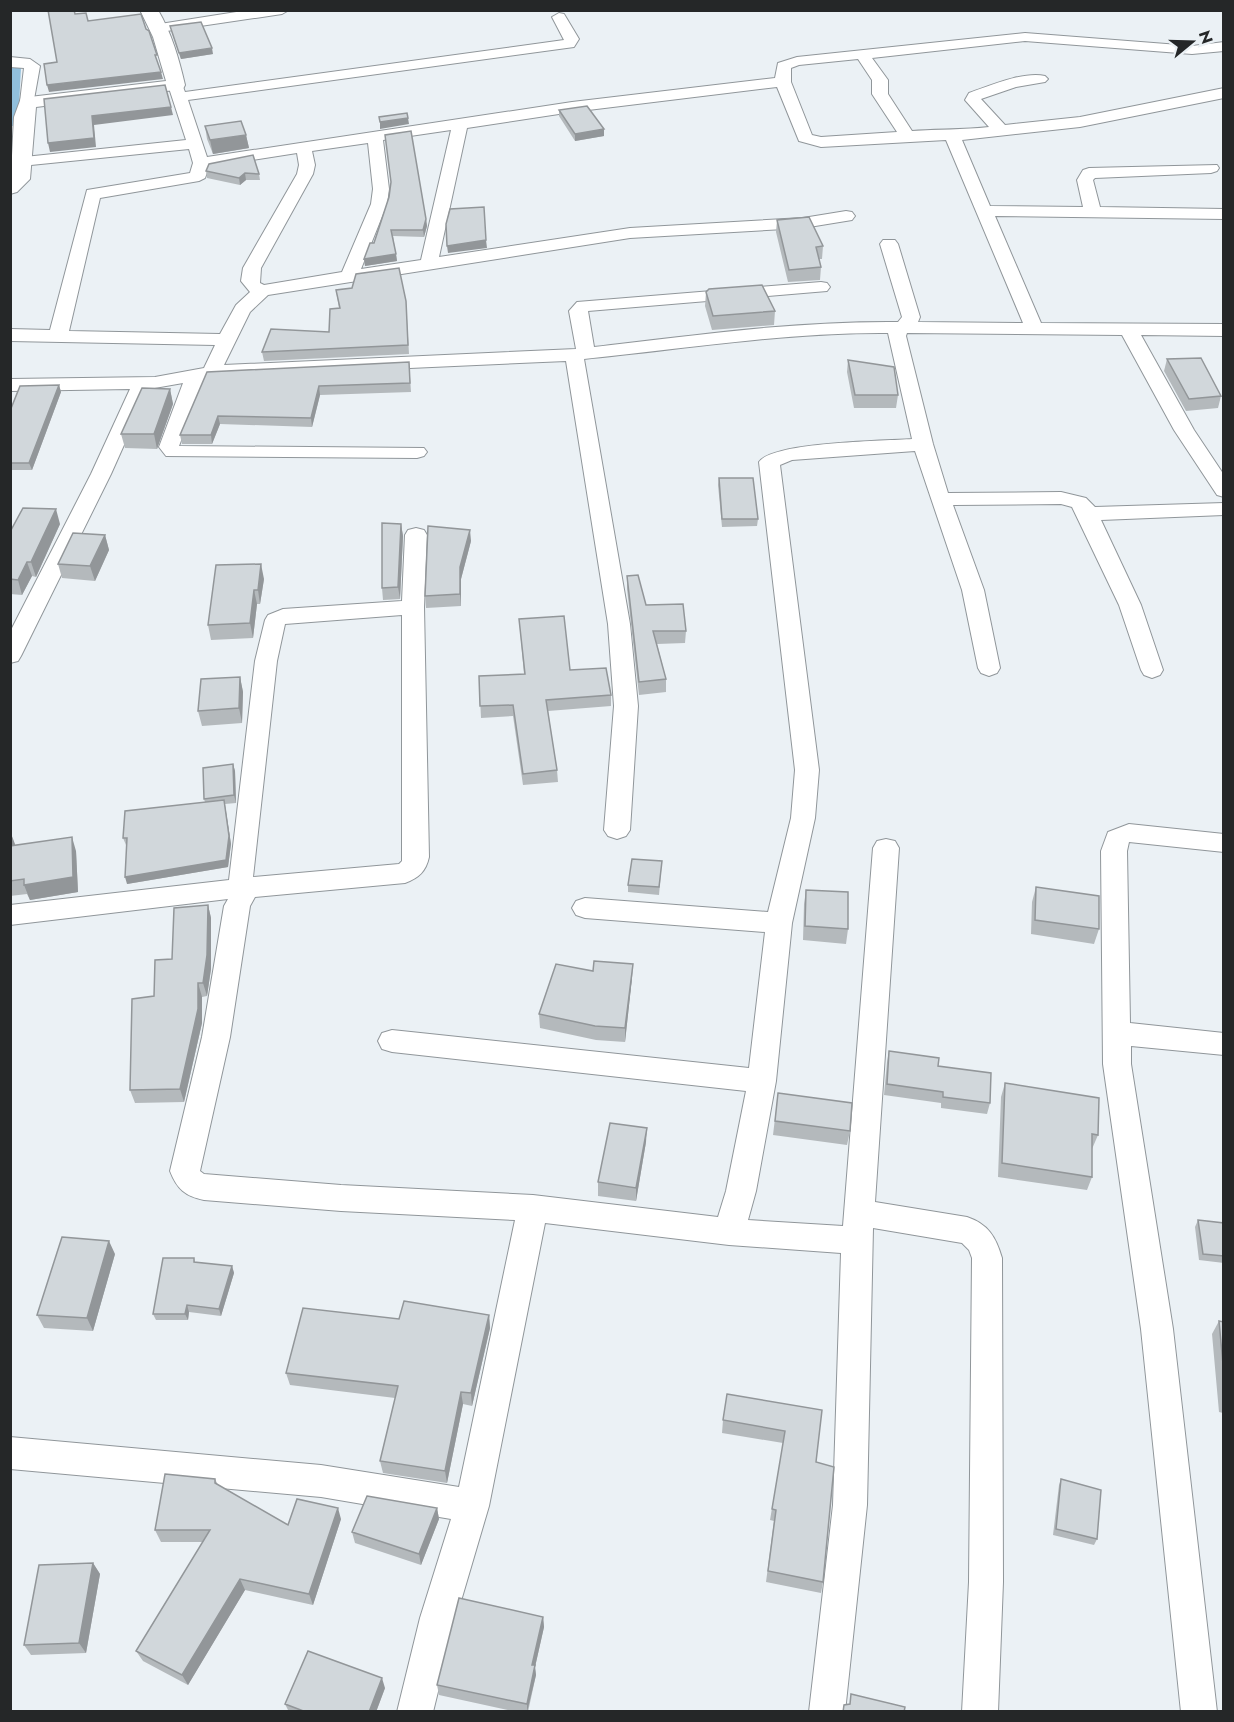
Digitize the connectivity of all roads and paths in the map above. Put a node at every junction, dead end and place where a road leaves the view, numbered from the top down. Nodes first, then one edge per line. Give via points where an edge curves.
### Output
1 (149, 10) edge
2 (282, 10) edge
3 (560, 17) dead end
4 (160, 28) junction
5 (1224, 46) edge
6 (862, 54) junction
7 (10, 62) edge
8 (1040, 79) dead end
9 (783, 81) junction
10 (178, 91) junction
11 (1224, 93) edge
12 (28, 102) junction
13 (460, 124) junction
14 (1001, 131) junction
15 (952, 135) junction
16 (907, 136) junction
17 (375, 137) junction
18 (195, 144) junction
19 (18, 148) edge
20 (304, 149) junction
21 (201, 163) junction
22 (1211, 168) dead end
23 (10, 188) edge
24 (985, 211) junction
25 (1093, 212) junction
26 (1224, 214) edge
27 (846, 216) dead end
28 (889, 244) dead end
29 (429, 263) junction
30 (350, 275) junction
31 (821, 287) dead end
32 (262, 291) junction
33 (901, 327) junction
34 (1035, 330) junction
35 (1129, 330) junction
36 (1224, 330) edge
37 (10, 335) edge
38 (58, 336) junction
39 (226, 340) junction
40 (580, 354) junction
41 (203, 374) junction
42 (142, 383) junction
43 (15, 385) edge
44 (10, 405) edge
45 (923, 444) junction
46 (417, 452) dead end
47 (1224, 491) edge
48 (940, 499) junction
49 (1224, 509) edge
50 (1088, 514) junction
51 (416, 535) dead end
52 (412, 607) junction
53 (10, 656) edge
54 (989, 668) dead end
55 (1152, 670) dead end
56 (617, 830) dead end
57 (1224, 843) edge
58 (886, 848) dead end
59 (246, 889) junction
60 (585, 908) dead end
61 (10, 915) edge
62 (779, 922) junction
63 (1115, 1033) junction
64 (393, 1041) dead end
65 (1224, 1044) edge
66 (762, 1081) junction
67 (533, 1208) junction
68 (858, 1227) junction
69 (729, 1232) junction
70 (10, 1453) edge
71 (472, 1506) junction
72 (415, 1712) edge
73 (827, 1712) edge
74 (980, 1712) edge
75 (1199, 1712) edge

1 - 4 street
2 - 4 street
3 - 10 street via 572,39 568,44
4 - 10 street
5 - 6 street via 1192,50 1025,37
6 - 9 street via 788,63 783,66
6 - 16 street via 880,80 880,94
7 - 12 street via 32,66
8 - 14 street via 974,96 973,100
9 - 13 street
9 - 16 street via 809,140
10 - 12 street
10 - 18 street
11 - 14 street via 1080,122
12 - 19 street
13 - 17 street
13 - 29 street
14 - 15 street
15 - 16 street
15 - 24 street
17 - 20 street
17 - 30 street via 379,204
18 - 19 street
18 - 21 street
19 - 23 street via 19,183
20 - 21 street
20 - 32 street via 305,174 252,268 250,281
21 - 38 street via 199,175 193,177 93,194
22 - 25 street via 1089,173 1085,180
24 - 25 street
24 - 34 street
25 - 26 street
27 - 29 street via 803,223 630,234
28 - 33 street via 911,317
29 - 30 street
30 - 32 street
31 - 40 street via 583,306 578,311
32 - 39 street via 242,309
33 - 34 street
33 - 40 street via 776,331
33 - 45 street via 897,336
34 - 35 street
35 - 36 street
35 - 47 street via 1184,430
37 - 38 street
38 - 39 street
39 - 41 street
40 - 41 street
40 - 56 street via 619,624 626,706
41 - 42 street
41 - 46 street via 170,447 173,452
42 - 43 street
42 - 53 street
43 - 44 street
45 - 48 street
45 - 62 street via 789,454 769,462 807,770 803,818
48 - 50 street via 1071,499
48 - 54 street via 973,590
49 - 50 street
50 - 55 street via 1130,605
51 - 52 street
52 - 59 street via 283,616 276,620 266,661 240,877
52 - 59 street via 414,866 405,873 387,876
57 - 63 street via 1129,832 1115,841
58 - 68 street
59 - 61 street
59 - 67 street via 237,906 216,1037 185,1171 187,1180 204,1187
60 - 62 street
62 - 66 street
63 - 65 street
63 - 75 street via 1157,1329
64 - 66 street
66 - 69 street
67 - 69 street
67 - 71 street
68 - 69 street
68 - 73 street via 850,1505
68 - 74 street via 967,1230 983,1242 987,1258 986,1582
70 - 71 street via 321,1481
71 - 72 street

